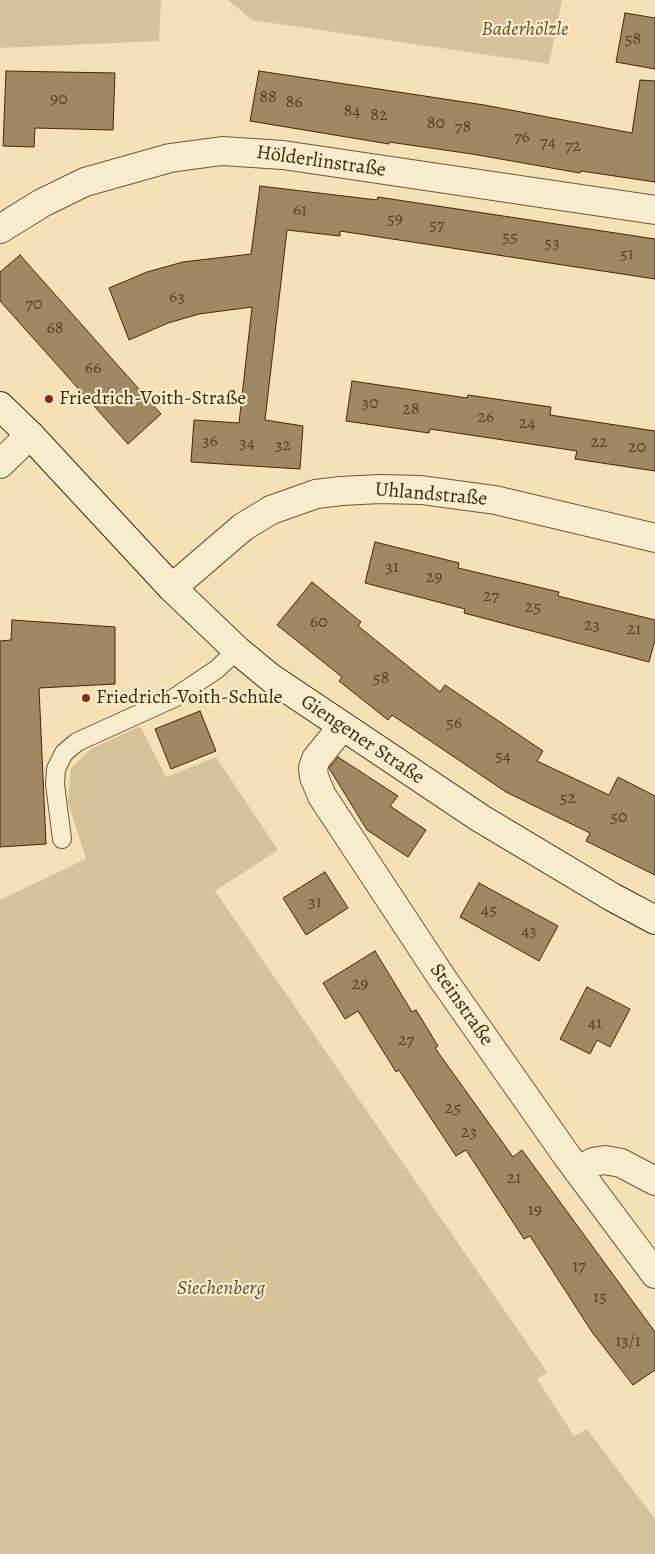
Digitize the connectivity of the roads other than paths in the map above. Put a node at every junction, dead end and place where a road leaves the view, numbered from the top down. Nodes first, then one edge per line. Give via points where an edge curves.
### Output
1 (655, 210) edge
2 (0, 229) edge
3 (0, 406) edge
4 (30, 434) junction
5 (0, 464) edge
6 (655, 538) edge
7 (172, 588) junction
8 (236, 650) junction
9 (342, 727) junction
10 (62, 839) dead end
11 (655, 920) edge
12 (578, 1171) junction
13 (655, 1181) edge
14 (655, 1274) edge

1 - 2 street, Hölderlinstraße via 283,156 222,151 170,158 85,182
3 - 4 street, Giengener Straße
4 - 5 street
4 - 7 street, Giengener Straße
6 - 7 street, Uhlandstraße via 495,500 421,490 341,491 316,494 271,510 243,527
7 - 8 street, Giengener Straße
8 - 9 street, Giengener Straße
8 - 10 lane via 217,669 174,698 77,742 64,752 56,769 55,784
9 - 11 street, Giengener Straße via 480,818
9 - 12 street, Steinstraße via 316,759 313,768 317,786 442,978
12 - 13 street via 593,1162 605,1160 621,1163
12 - 14 street, Steinstraße

